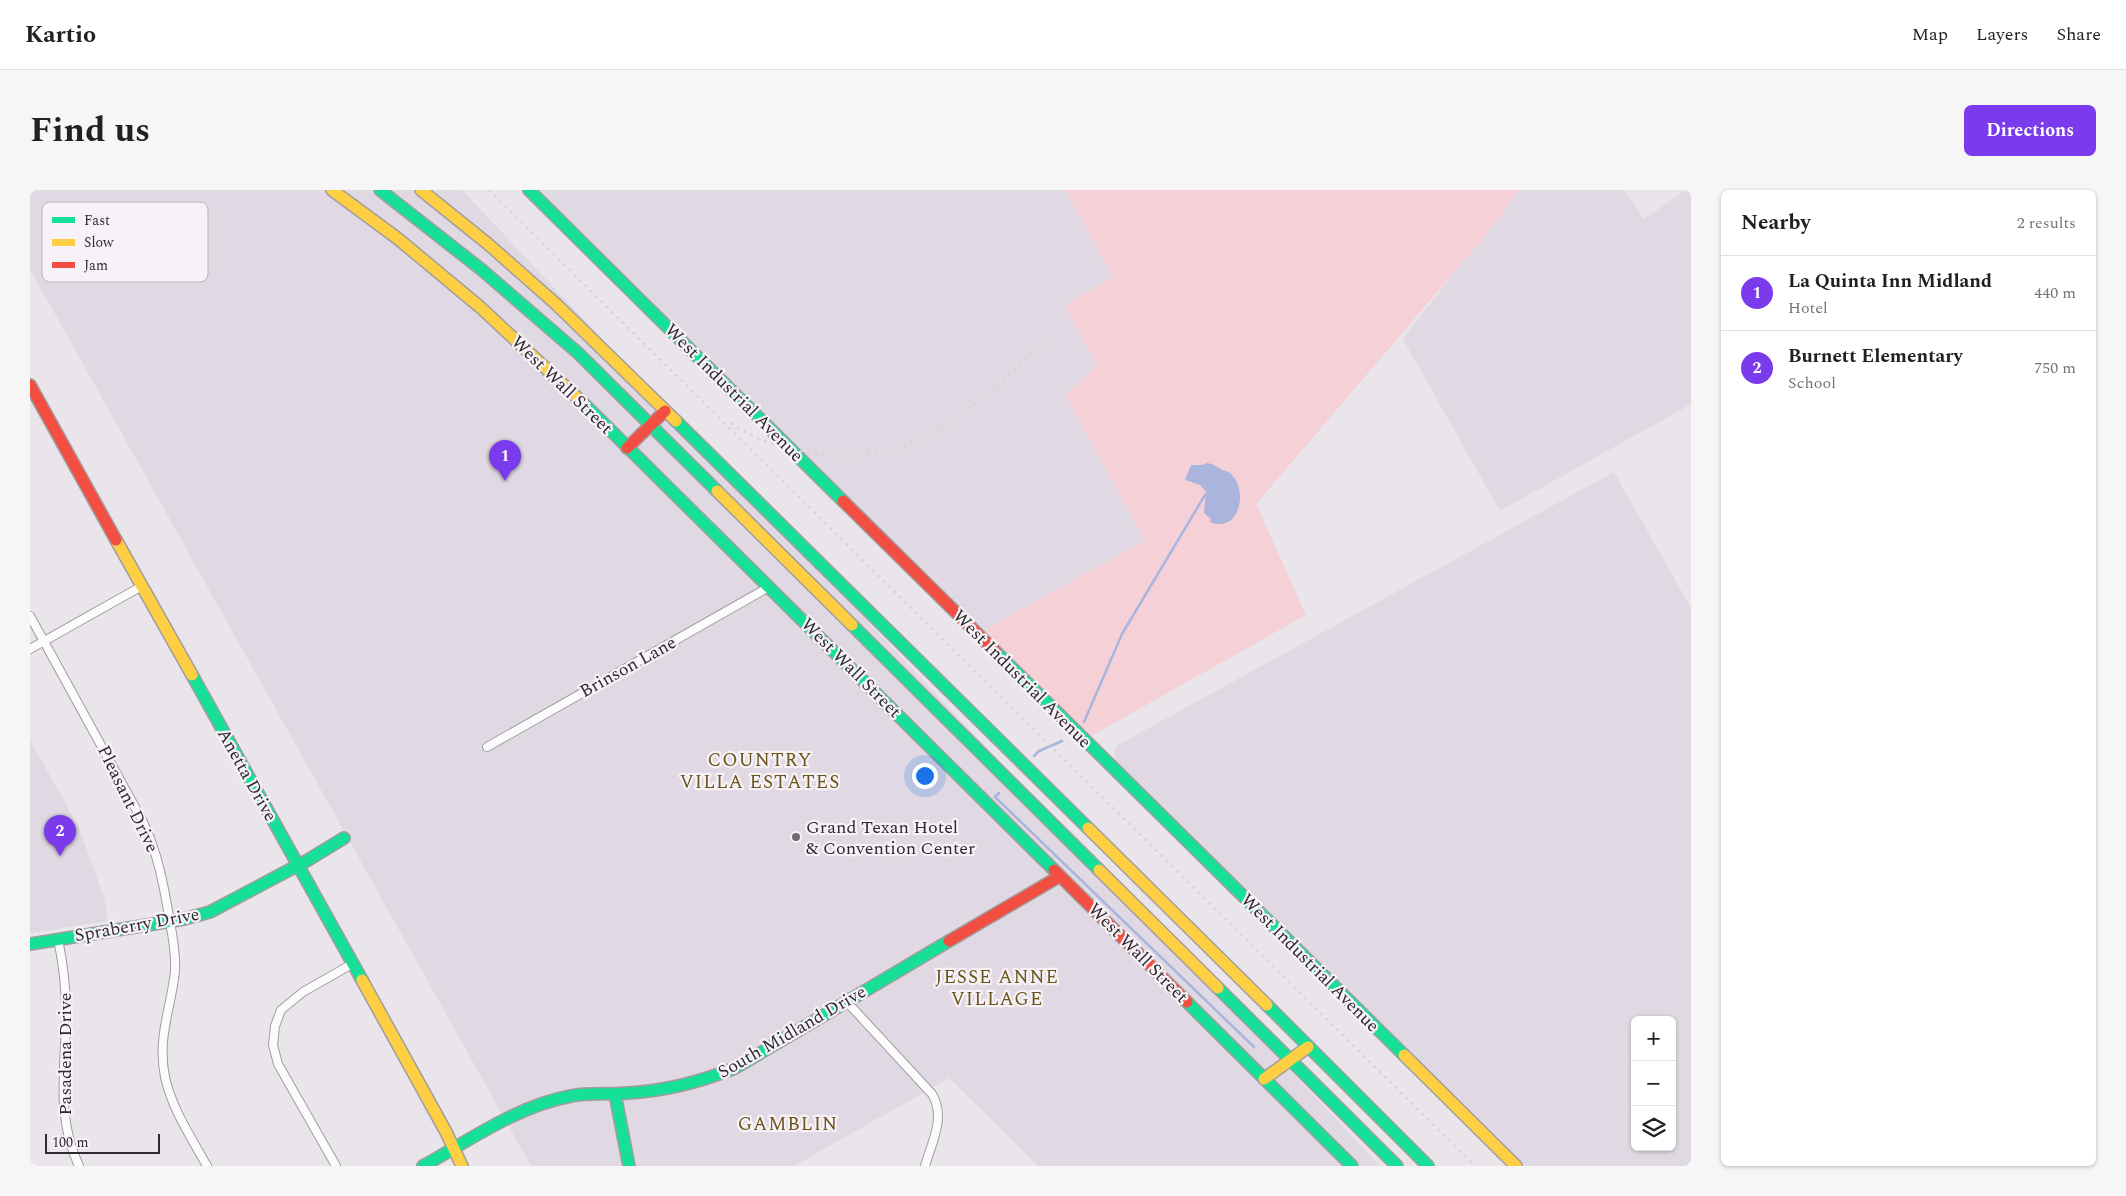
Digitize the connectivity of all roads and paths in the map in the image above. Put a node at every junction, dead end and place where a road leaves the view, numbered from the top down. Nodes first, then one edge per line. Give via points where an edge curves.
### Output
1 (332, 190) edge
2 (380, 190) edge
3 (421, 190) edge
4 (529, 190) edge
5 (346, 194) edge
6 (30, 384) edge
7 (665, 411) junction
8 (651, 424) junction
9 (627, 448) junction
10 (142, 586) junction
11 (769, 587) junction
12 (30, 616) edge
13 (44, 641) junction
14 (30, 648) edge
15 (487, 747) dead end
16 (344, 838) dead end
17 (298, 865) junction
18 (1060, 876) junction
19 (170, 921) junction
20 (58, 939) junction
21 (30, 944) edge
22 (352, 964) junction
23 (847, 1002) junction
24 (1308, 1047) junction
25 (1291, 1060) junction
26 (1264, 1079) junction
27 (615, 1094) junction
28 (454, 1149) junction
29 (79, 1166) edge
30 (207, 1166) edge
31 (336, 1166) edge
32 (423, 1166) edge
33 (462, 1166) edge
34 (629, 1166) edge
35 (925, 1166) edge
36 (1352, 1166) edge
37 (1397, 1166) edge
38 (1428, 1166) edge
39 (1516, 1166) edge

1 - 5 street, West Wall Street
2 - 8 street, West Wall Street via 526,306
3 - 7 street via 556,304
4 - 39 street, West Industrial Avenue
5 - 9 street, West Wall Street via 480,307
6 - 10 street, Anetta Drive
7 - 8 street
7 - 24 street
8 - 9 street
8 - 25 street, West Wall Street
9 - 11 street, West Wall Street
10 - 13 street
10 - 17 street, Anetta Drive
11 - 15 street, Brinson Lane
11 - 18 street, West Wall Street
12 - 13 street, Pleasant Drive
13 - 14 street
13 - 19 street, Pleasant Drive via 146,826 160,869
16 - 17 street, Spraberry Drive
17 - 19 street, Spraberry Drive via 220,908
17 - 22 street, Anetta Drive
18 - 23 street, South Midland Drive
18 - 26 street, West Wall Street
19 - 20 street, Spraberry Drive
19 - 30 street, Pleasant Drive via 175,967 163,1036 165,1077 177,1112
20 - 21 street, Spraberry Drive
20 - 29 street, Pasadena Drive via 66,993 64,1114 68,1139
22 - 28 street, Anetta Drive
22 - 31 street via 303,992 281,1010 274,1026 272,1045 278,1064
23 - 27 street, South Midland Drive via 743,1064 718,1075 669,1090
23 - 35 street via 937,1103 939,1121
24 - 25 street
24 - 38 street
25 - 26 street
25 - 37 street, West Wall Street
26 - 36 street, West Wall Street
27 - 28 street, South Midland Drive via 573,1096 542,1104
27 - 34 street
28 - 32 street, South Midland Drive
28 - 33 street, Anetta Drive

